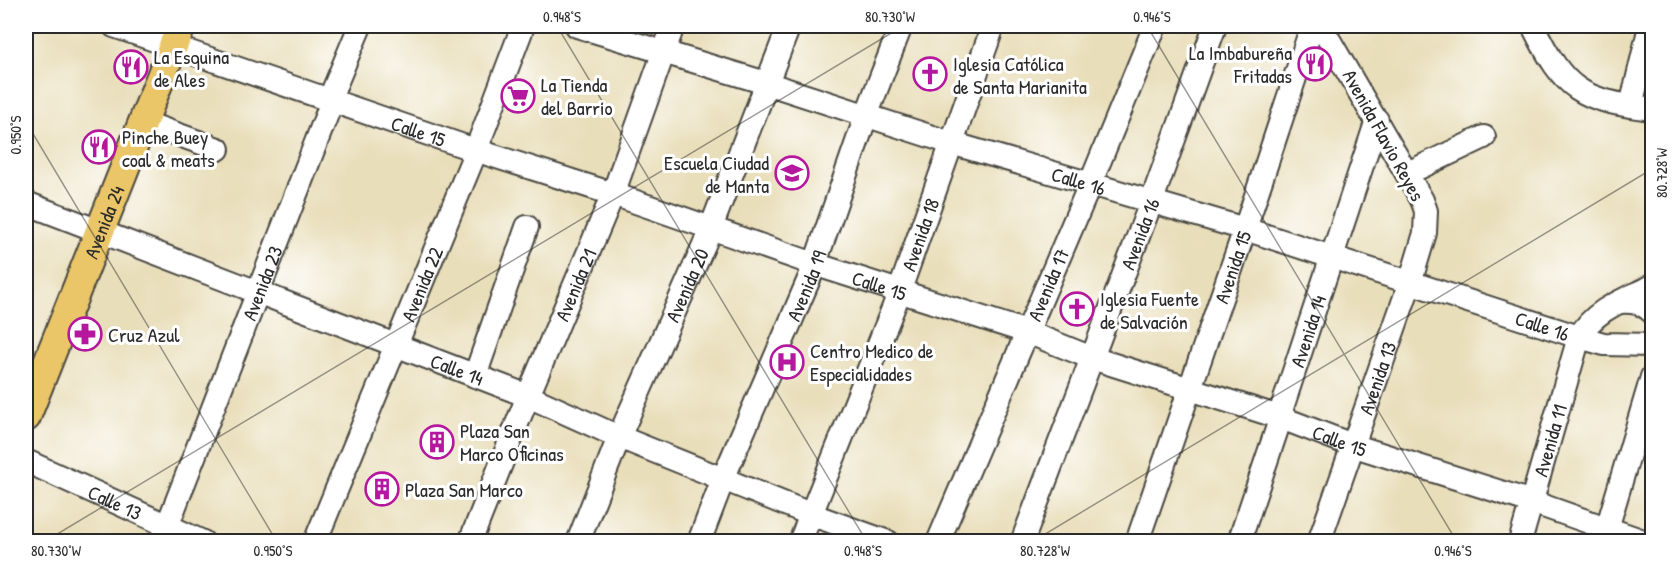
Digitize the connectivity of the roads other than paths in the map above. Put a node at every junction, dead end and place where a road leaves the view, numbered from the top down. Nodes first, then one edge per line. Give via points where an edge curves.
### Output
1 (114, 26) edge
2 (360, 26) edge
3 (523, 26) edge
4 (577, 26) edge
5 (673, 26) edge
6 (789, 26) edge
7 (901, 26) edge
8 (993, 26) edge
9 (1155, 26) edge
10 (1215, 26) edge
11 (1312, 26) edge
12 (1321, 26) edge
13 (1533, 26) edge
14 (1650, 26) edge
15 (177, 36) edge
16 (662, 52) junction
17 (766, 82) junction
18 (330, 99) junction
19 (1642, 107) edge
20 (866, 116) junction
21 (1377, 120) junction
22 (143, 122) junction
23 (1484, 137) dead end
24 (951, 143) junction
25 (218, 149) dead end
26 (475, 150) junction
27 (1408, 173) junction
28 (1091, 182) junction
29 (613, 194) junction
30 (1152, 200) junction
31 (26, 203) edge
32 (527, 227) dead end
33 (710, 228) junction
34 (1245, 229) junction
35 (100, 231) junction
36 (1332, 258) junction
37 (814, 264) junction
38 (1410, 283) junction
39 (1653, 286) edge
40 (900, 292) junction
41 (256, 293) junction
42 (1620, 302) junction
43 (1653, 312) edge
44 (1027, 332) junction
45 (1579, 337) junction
46 (1653, 345) edge
47 (395, 347) junction
48 (1092, 358) junction
49 (475, 376) junction
50 (1653, 377) edge
51 (1189, 387) junction
52 (528, 396) junction
53 (26, 417) edge
54 (1279, 417) junction
55 (619, 437) junction
56 (1352, 445) junction
57 (26, 461) edge
58 (723, 479) junction
59 (1532, 502) junction
60 (810, 513) junction
61 (164, 533) edge
62 (1604, 535) edge
63 (202, 542) edge
64 (315, 542) edge
65 (470, 542) edge
66 (578, 542) edge
67 (699, 542) edge
68 (800, 542) edge
69 (888, 542) edge
70 (938, 542) edge
71 (1022, 542) edge
72 (1137, 542) edge
73 (1239, 542) edge
74 (1319, 542) edge
75 (1520, 542) edge
76 (1646, 542) edge

1 - 15 street, Calle 15
2 - 18 street, Avenida 23
3 - 26 street, Avenida 22
4 - 16 street, Calle 16
5 - 16 street, Avenida 21
6 - 17 street, Avenida 20
7 - 20 street, Avenida 19
8 - 24 street, Avenida 18
9 - 28 street, Avenida 17
10 - 30 street, Avenida 16
11 - 34 street, Avenida 15
12 - 21 street, Avenida Flavio Reyes
13 - 19 street via 1551,62 1586,95 1608,103
14 - 19 street
15 - 18 street, Calle 15
15 - 22 main road, Avenida 24
16 - 17 street, Calle 16
16 - 29 street, Avenida 21
17 - 20 street, Calle 16
17 - 33 street, Avenida 20
18 - 26 street, Calle 15
18 - 41 street, Avenida 23
20 - 24 street, Calle 16
20 - 37 street, Avenida 19
21 - 27 street, Avenida Flavio Reyes
21 - 36 street, Avenida 14
22 - 25 street
22 - 35 main road, Avenida 24
23 - 27 street
24 - 28 street, Calle 16
24 - 40 street, Avenida 18
26 - 29 street, Calle 15
26 - 47 street, Avenida 22
27 - 38 street, Avenida Flavio Reyes via 1422,200 1427,224
28 - 30 street, Calle 16
28 - 44 street, Avenida 17
29 - 33 street, Calle 15
29 - 52 street, Avenida 21
30 - 34 street, Calle 16
30 - 48 street, Avenida 16
31 - 35 street, Calle 14
32 - 49 street
33 - 37 street, Calle 15
33 - 55 street, Avenida 20
34 - 36 street, Calle 16
34 - 51 street, Avenida 15
35 - 41 street, Calle 14
35 - 53 main road, Avenida 24
36 - 38 street, Calle 16
36 - 54 street, Avenida 14
37 - 40 street, Calle 15
37 - 58 street, Avenida 19
38 - 45 street, Calle 16
38 - 56 street, Avenida 13
39 - 42 street, Calle 16
40 - 44 street, Calle 15
40 - 60 street, Avenida 18
41 - 47 street, Calle 14
41 - 61 street, Avenida 23
42 - 43 street via 1645,305
42 - 45 street, Calle 16 via 1595,315
44 - 48 street, Calle 15
44 - 70 street, Avenida 17
45 - 46 street, Calle 16 via 1604,344
45 - 59 street, Avenida 11
47 - 49 street, Calle 14
47 - 64 street, Avenida 22
48 - 51 street, Calle 15
48 - 71 street, Avenida 16
49 - 52 street, Calle 14
50 - 62 street
51 - 54 street, Calle 15
51 - 72 street, Avenida 15
52 - 55 street, Calle 14
52 - 65 street, Avenida 21
54 - 56 street, Calle 15
54 - 73 street, Avenida 14
55 - 58 street, Calle 14
55 - 66 street, Avenida 20
56 - 59 street, Calle 15
56 - 74 street, Avenida 13
57 - 61 street, Calle 13
58 - 60 street, Calle 14
58 - 67 street, Avenida 19
59 - 62 street, Calle 15
59 - 75 street, Avenida 11
60 - 68 street, Avenida 18
60 - 69 street, Calle 14
61 - 63 street, Calle 13
62 - 76 street, Calle 15

